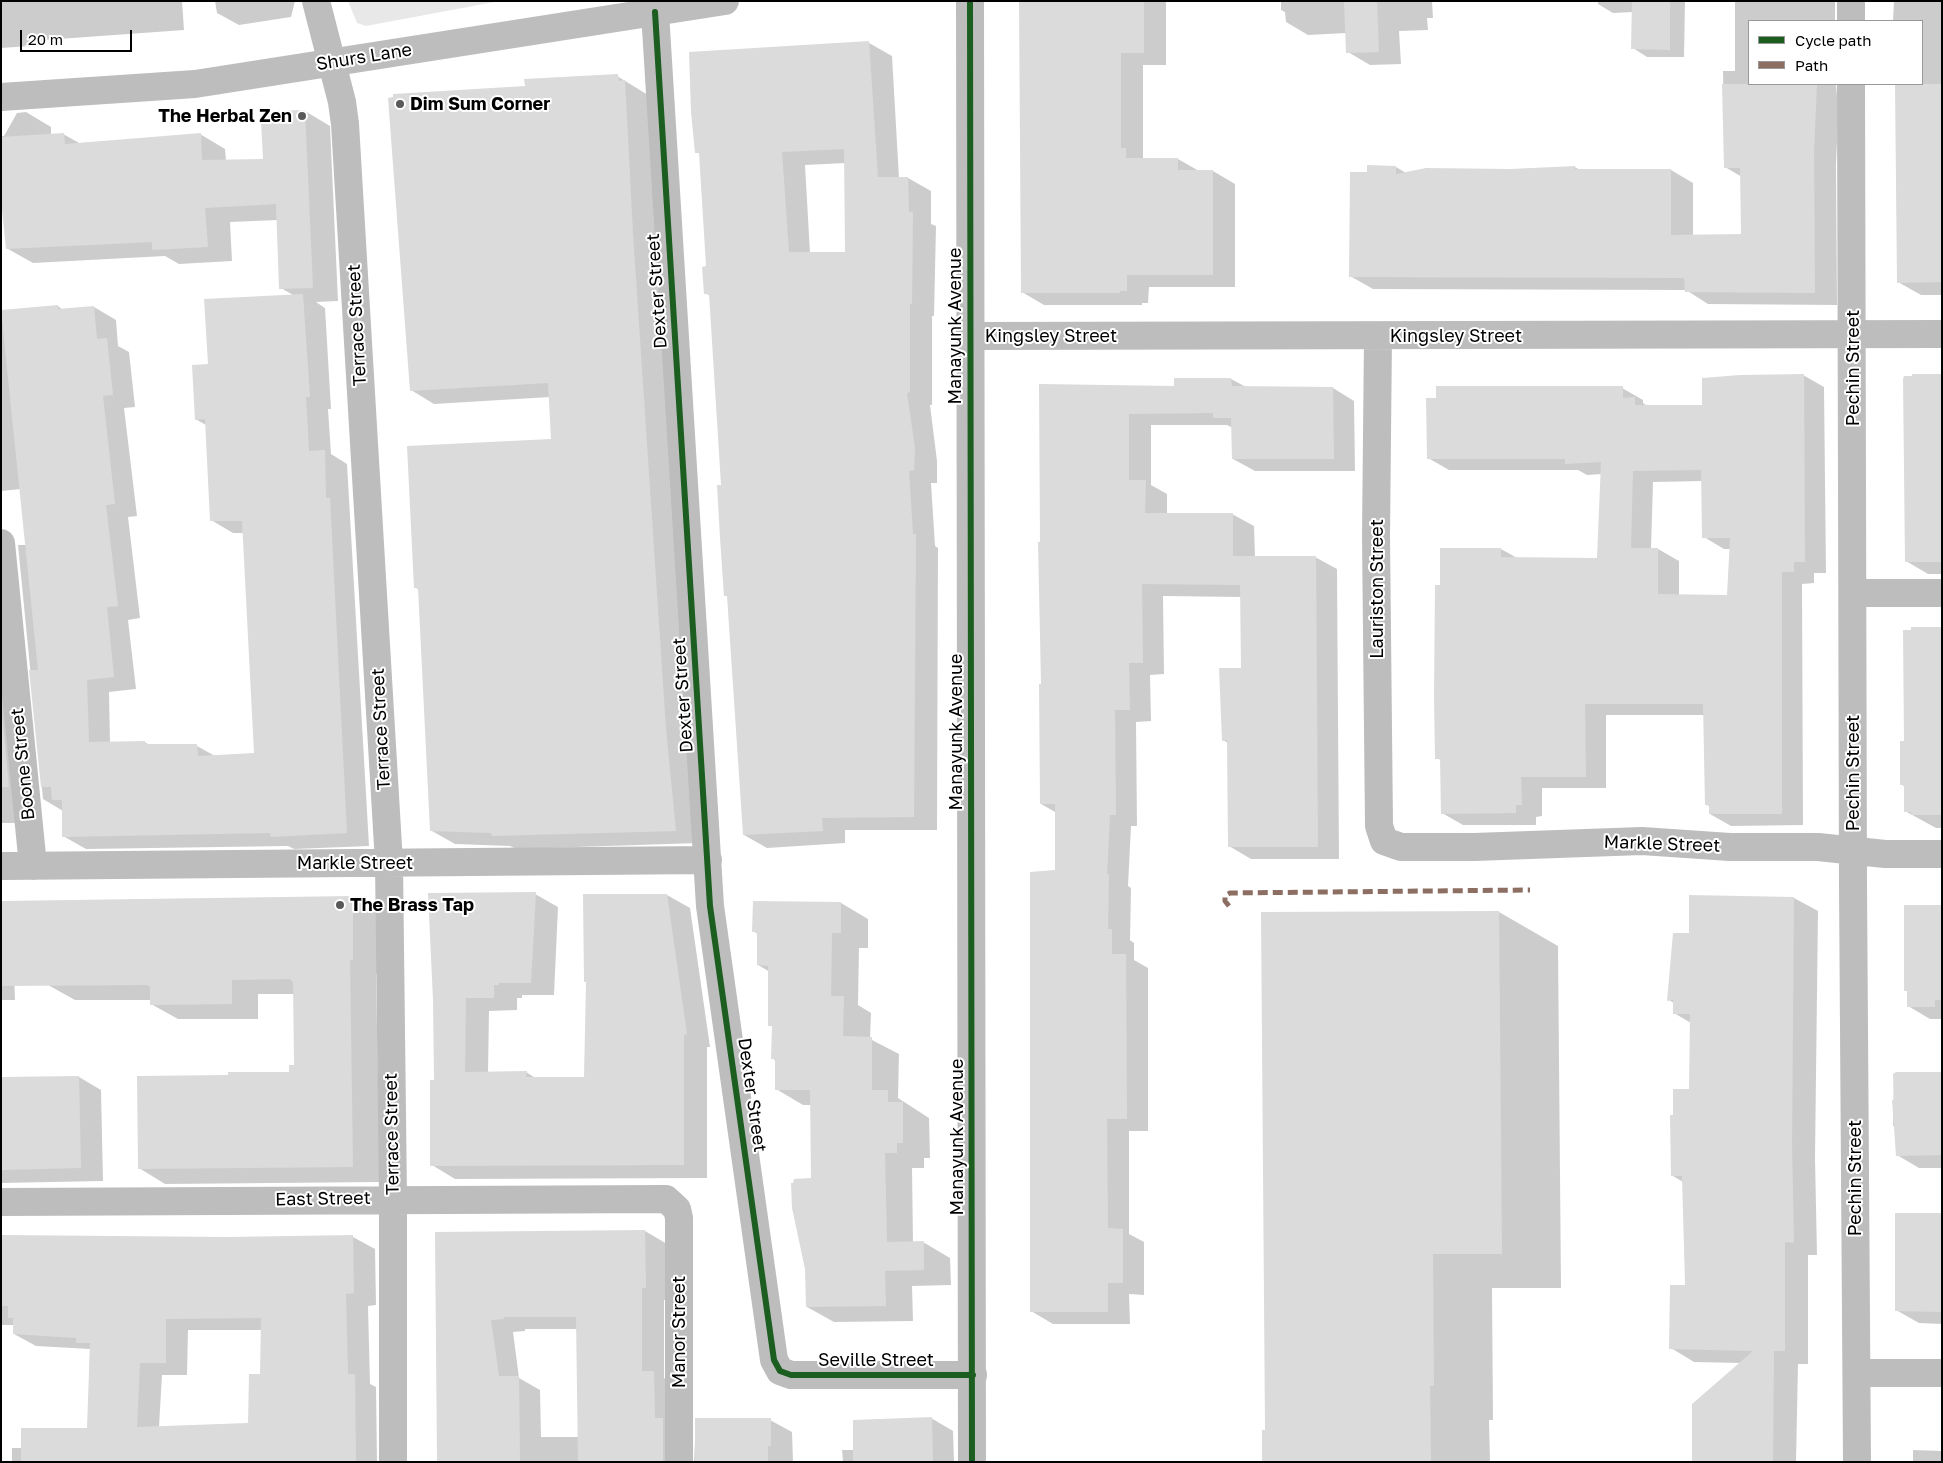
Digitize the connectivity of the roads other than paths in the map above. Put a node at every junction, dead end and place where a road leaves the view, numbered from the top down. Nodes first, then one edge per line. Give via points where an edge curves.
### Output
1 (316, 1) edge
2 (725, 1) edge
3 (1851, 1) edge
4 (970, 4) edge
5 (655, 12) junction
6 (1851, 20) edge
7 (332, 62) junction
8 (1852, 85) edge
9 (1, 97) edge
10 (1853, 334) junction
11 (1942, 334) edge
12 (970, 336) junction
13 (1378, 336) junction
14 (1, 543) edge
15 (1942, 592) edge
16 (1854, 593) junction
17 (6, 645) edge
18 (1384, 841) joint
19 (1853, 851) junction
20 (1942, 854) edge
21 (708, 860) junction
22 (389, 863) junction
23 (1, 866) edge
24 (33, 866) junction
25 (393, 1199) junction
26 (1, 1202) edge
27 (672, 1203) joint
28 (780, 1371) joint
29 (1857, 1373) junction
30 (1942, 1373) edge
31 (973, 1375) junction
32 (393, 1462) edge
33 (679, 1462) edge
34 (972, 1462) edge
35 (1857, 1462) edge

1 - 7 street, Terrace Street
2 - 5 street, Shurs Lane
3 - 6 street
4 - 12 street, Manayunk Avenue
5 - 7 street, Shurs Lane
5 - 21 street, Dexter Street
7 - 9 street, Shurs Lane via 195,84
7 - 22 street, Terrace Street via 345,124
8 - 10 street, Pechin Street
10 - 11 street, Kingsley Street
10 - 13 street, Kingsley Street
10 - 16 street, Pechin Street
12 - 13 street, Kingsley Street
12 - 31 street, Manayunk Avenue
13 - 18 street, Lauriston Street via 1379,826
14 - 17 street, Boone Street
15 - 16 street
16 - 19 street, Pechin Street
17 - 24 street, Boone Street
18 - 19 street, Markle Street via 1401,847 1642,841
19 - 20 street, Markle Street
19 - 29 street, Pechin Street
21 - 22 street, Markle Street
21 - 28 street, Dexter Street via 710,906 762,1276 774,1360
22 - 24 street, Markle Street
22 - 25 street, Terrace Street
23 - 24 street, Markle Street
25 - 26 street, East Street
25 - 27 street, East Street via 658,1197
25 - 32 street, Terrace Street
27 - 33 street, Manor Street via 679,1218
28 - 31 street, Seville Street via 791,1375
29 - 30 street
29 - 35 street, Pechin Street
31 - 34 street, Manayunk Avenue

